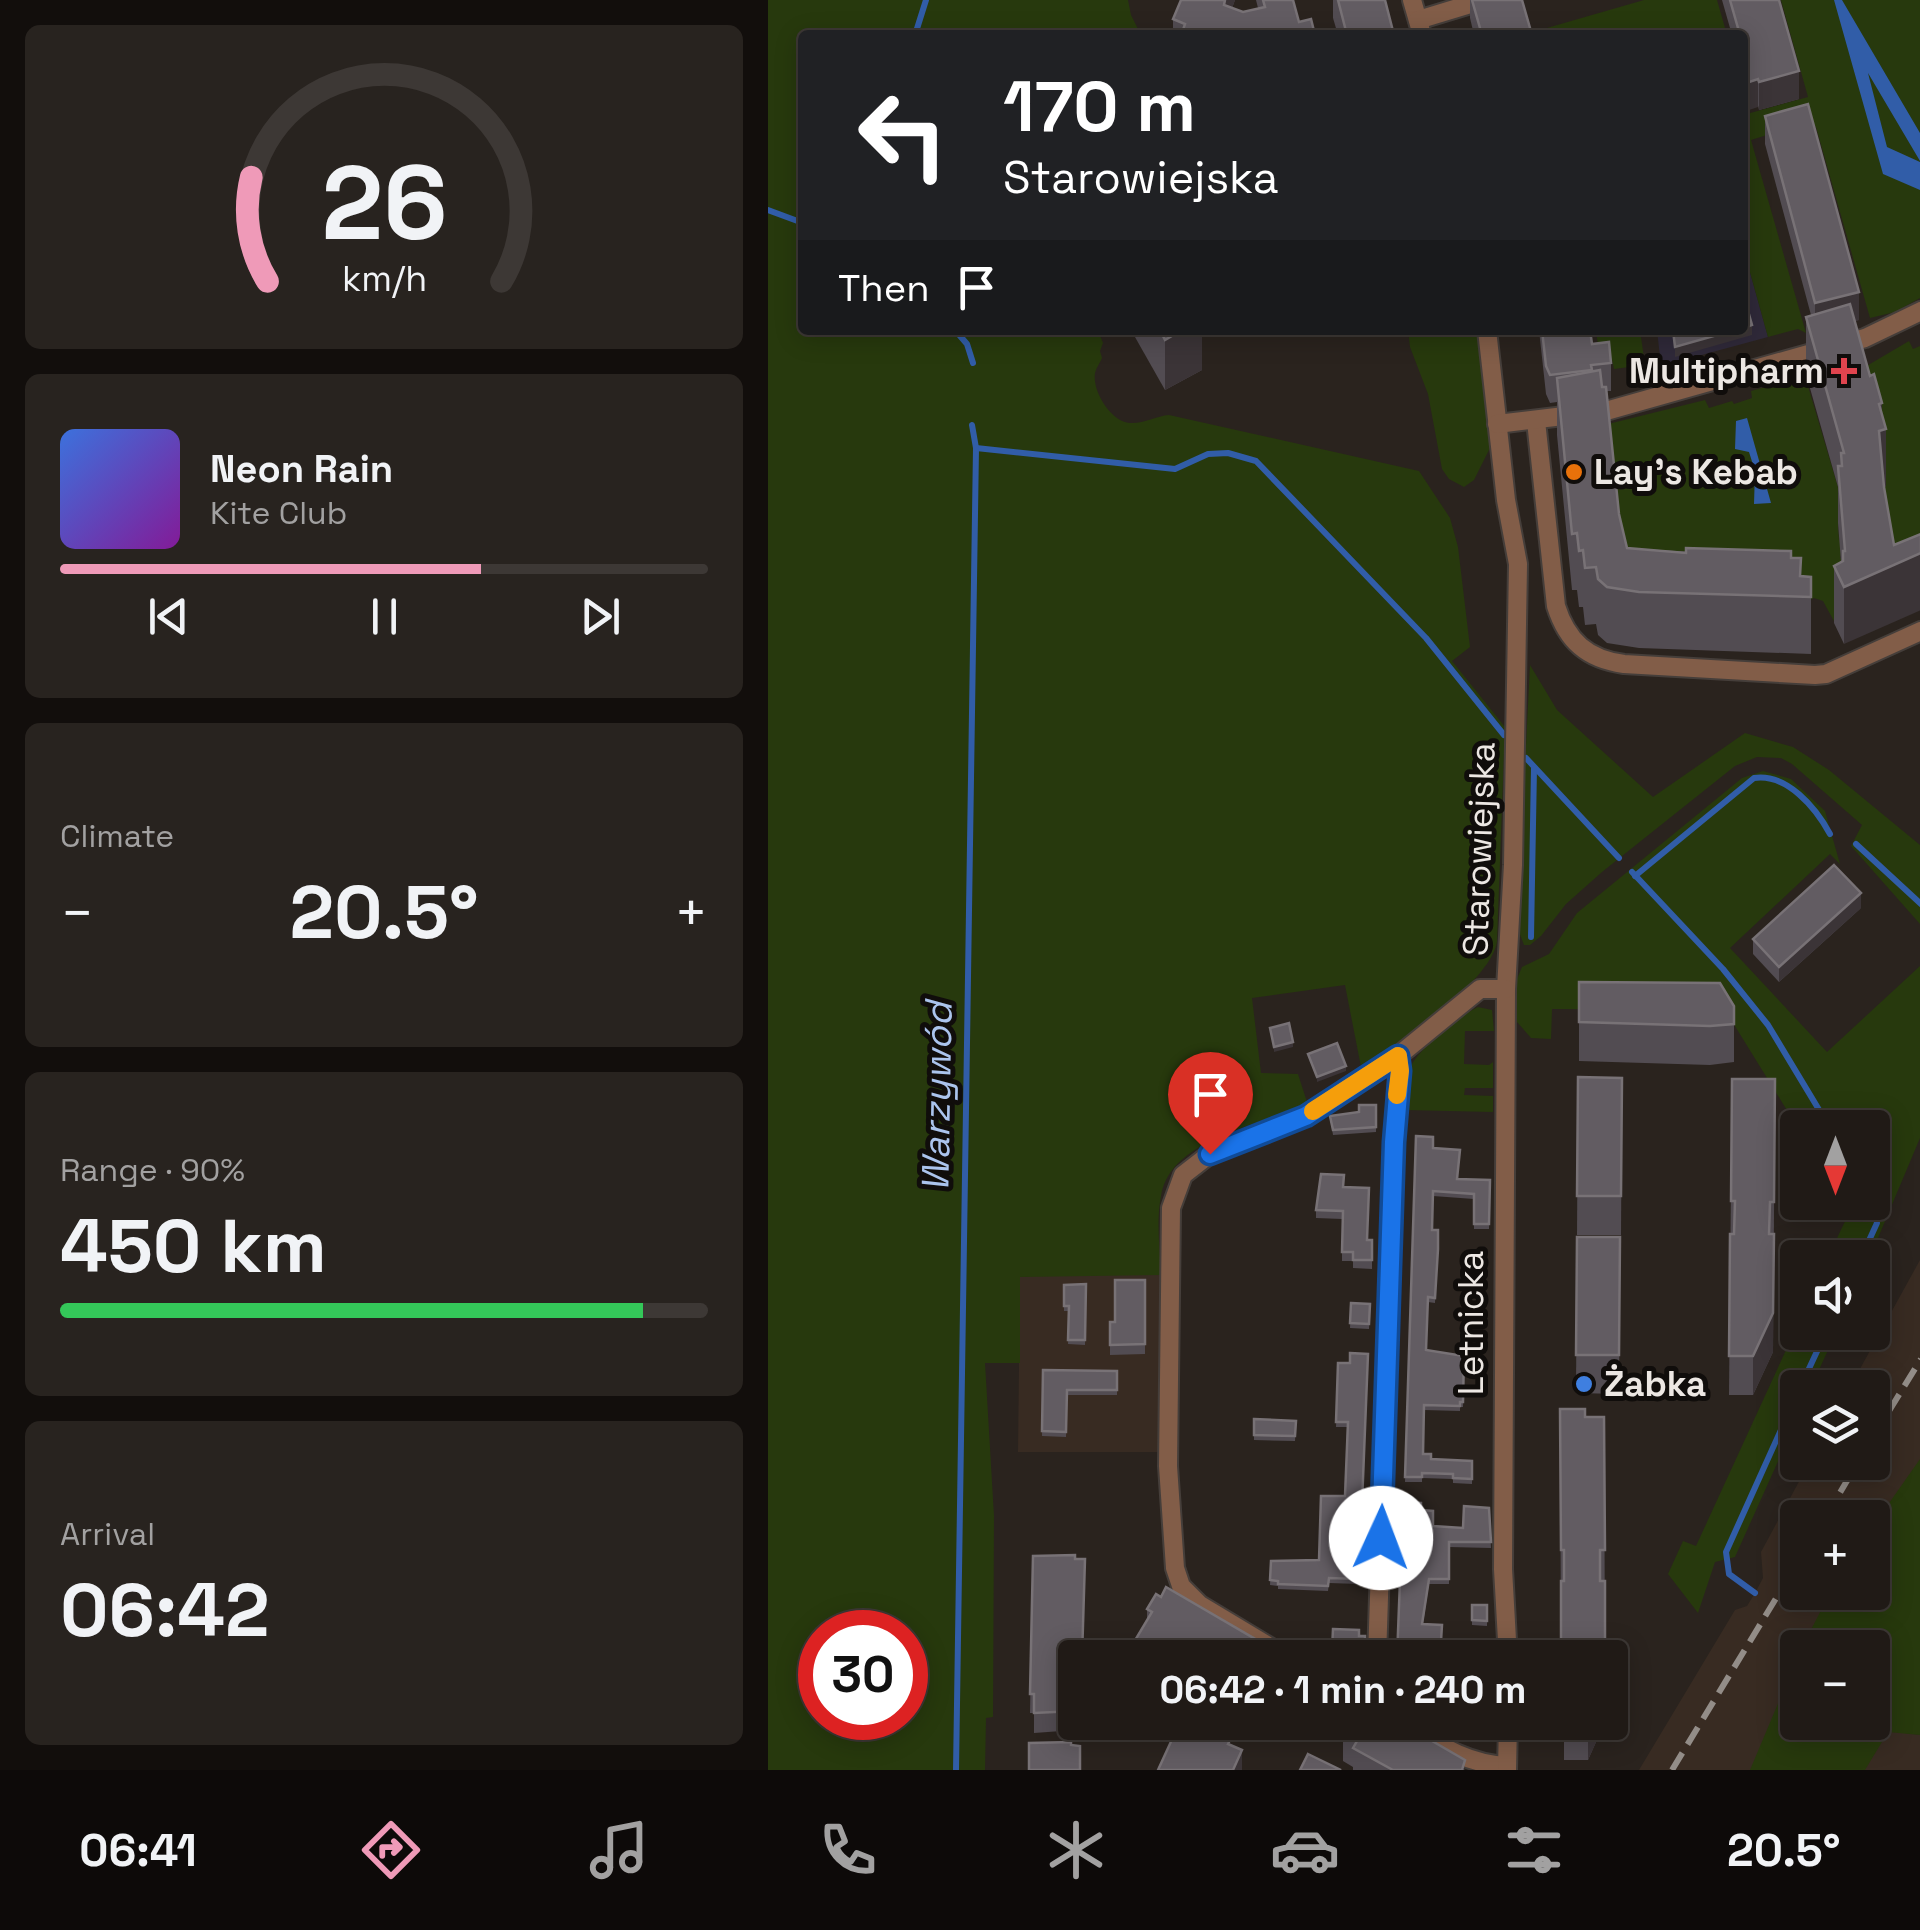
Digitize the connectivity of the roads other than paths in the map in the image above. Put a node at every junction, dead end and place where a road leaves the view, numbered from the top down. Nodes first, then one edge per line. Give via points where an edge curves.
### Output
1 (1412, 0) edge
2 (1484, 0) edge
3 (1420, 27) edge
4 (1920, 311) edge
5 (1488, 335) edge
6 (1536, 421) junction
7 (1497, 424) junction
8 (1920, 631) edge
9 (1506, 989) junction
10 (1398, 1056) junction
11 (1258, 1640) edge
12 (1378, 1640) edge
13 (1507, 1640) edge
14 (1431, 1740) edge
15 (1508, 1740) edge
16 (1507, 1768) edge

1 - 3 street
2 - 3 street
4 - 6 street via 1846,343 1606,410
5 - 7 street, Starowiejska
6 - 7 street
6 - 8 street via 1556,606 1565,632 1583,651 1640,666 1816,675
7 - 9 street, Starowiejska via 1518,564
9 - 10 street, Starowiejska via 1480,989
9 - 13 street, Letnicka
10 - 11 street, Starowiejska via 1306,1116 1210,1154 1183,1175 1171,1208 1168,1466 1175,1568 1200,1605
10 - 12 street
14 - 16 street via 1457,1756
15 - 16 street

